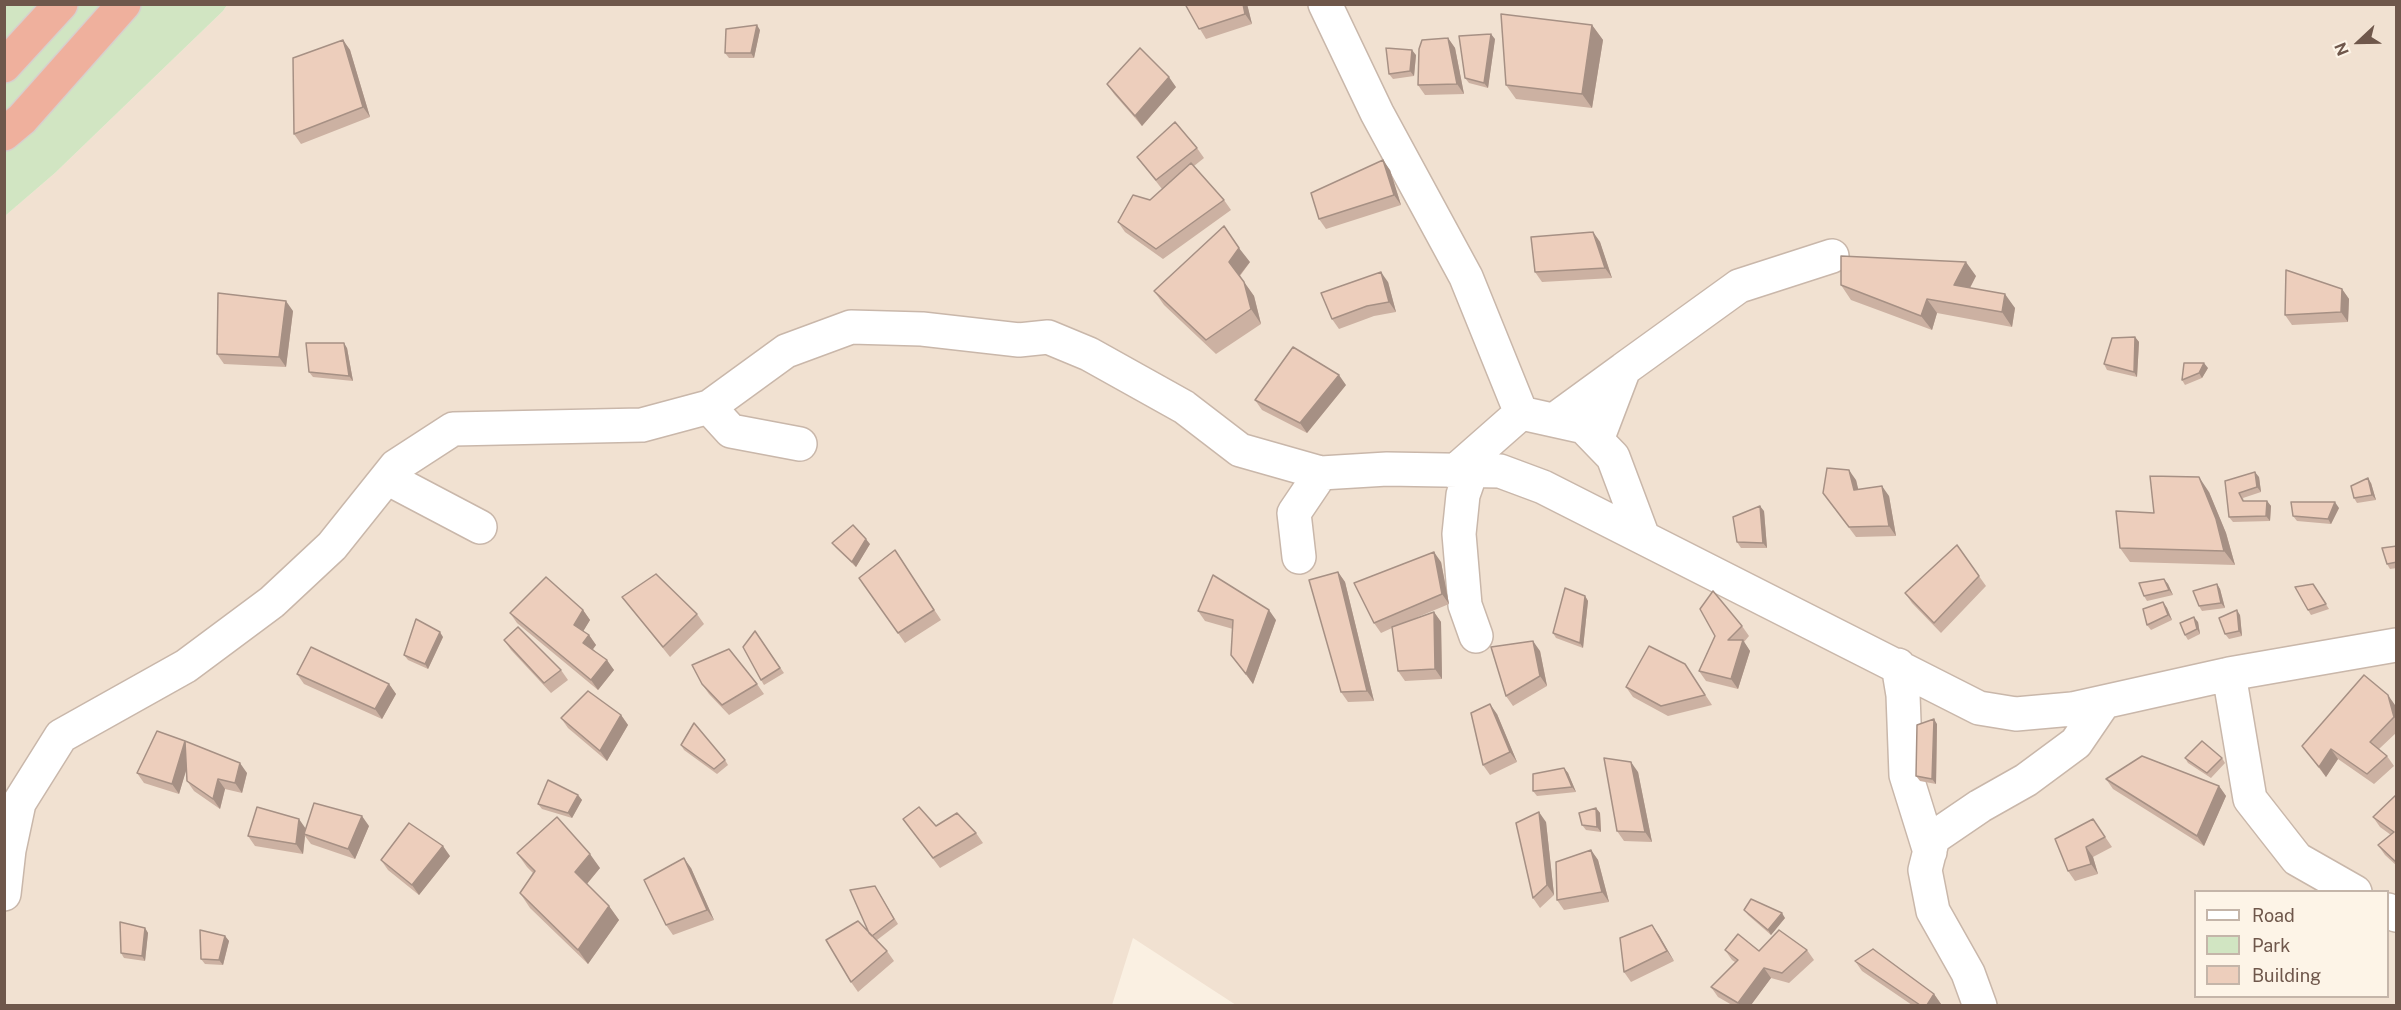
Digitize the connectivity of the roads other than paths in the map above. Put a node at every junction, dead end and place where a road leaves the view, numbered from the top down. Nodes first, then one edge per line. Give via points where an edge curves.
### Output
1 (61, 4) edge
2 (124, 4) edge
3 (1325, 4) edge
4 (4, 66) edge
5 (4, 134) edge
6 (1832, 256) dead end
7 (1624, 369) junction
8 (709, 407) junction
9 (1521, 413) junction
10 (1554, 420) junction
11 (1597, 440) junction
12 (800, 444) dead end
13 (1463, 472) junction
14 (1321, 473) junction
15 (387, 478) junction
16 (480, 527) dead end
17 (1643, 537) junction
18 (1299, 557) dead end
19 (1476, 636) dead end
20 (2397, 645) edge
21 (1898, 665) junction
22 (2229, 674) junction
23 (2104, 702) junction
24 (1930, 852) junction
25 (2353, 890) edge
26 (4, 894) edge
27 (1980, 1005) edge

1 - 4 highway
2 - 5 highway via 22,120
3 - 9 street via 1377,113 1466,277
6 - 7 street via 1739,286
7 - 10 street
7 - 11 street
8 - 12 street via 731,431
8 - 14 street via 786,351 851,327 922,329 1019,340 1048,337 1089,354 1184,407 1240,450
8 - 15 street via 642,425 453,429 396,466
9 - 10 street
9 - 13 street
10 - 11 street via 1584,427
11 - 17 street via 1613,457
13 - 14 street via 1387,469
13 - 17 street via 1500,471 1542,487
13 - 19 street via 1459,534 1465,605
14 - 18 street via 1294,513
15 - 16 street
15 - 26 street via 332,546 264,608 186,666 61,736 19,803
17 - 21 street
20 - 22 street
21 - 23 street via 1979,708 2016,714
21 - 24 street via 1906,775
22 - 23 street
22 - 25 street via 2250,799 2297,859
23 - 24 street via 2076,743 2026,780 1933,838
24 - 27 street via 1925,870 1933,911 1968,973

